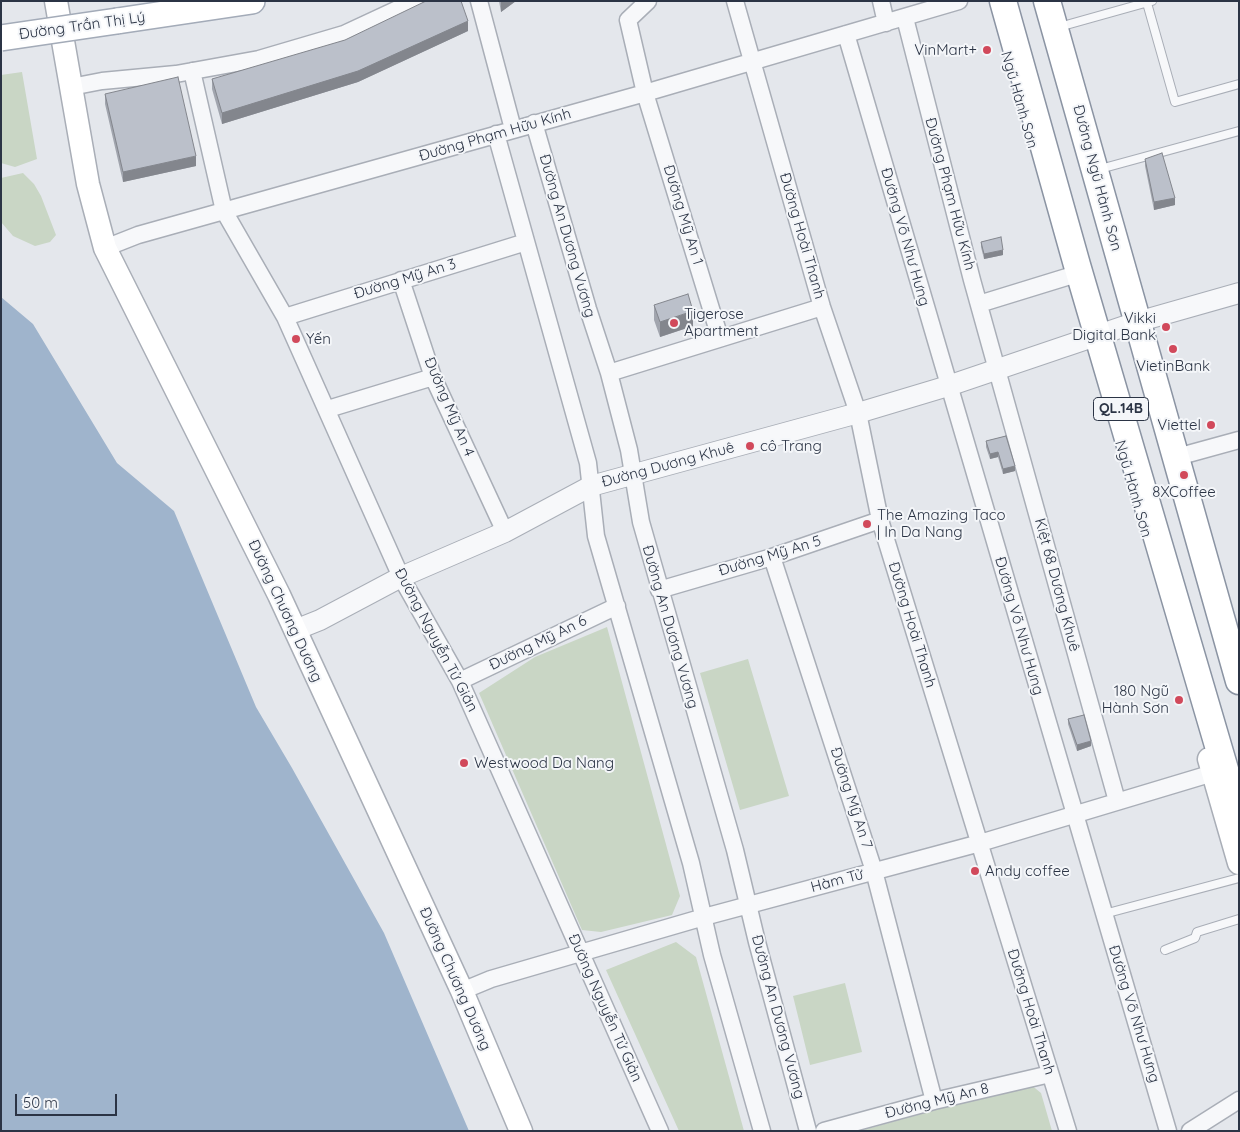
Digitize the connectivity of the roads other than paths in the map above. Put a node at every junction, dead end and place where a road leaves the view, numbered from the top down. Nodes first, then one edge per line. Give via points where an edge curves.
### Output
1 (56, 1) edge
2 (252, 1) edge
3 (415, 1) edge
4 (479, 1) edge
5 (648, 1) edge
6 (735, 1) edge
7 (881, 1) edge
8 (959, 1) edge
9 (991, 1) edge
10 (1003, 1) edge
11 (1047, 1) edge
12 (1058, 1) edge
13 (1150, 2) edge
14 (905, 18) junction
15 (886, 23) junction
16 (1060, 27) junction
17 (846, 34) junction
18 (1, 38) edge
19 (752, 62) junction
20 (192, 71) junction
21 (1239, 84) edge
22 (70, 87) junction
23 (646, 93) junction
24 (534, 123) junction
25 (513, 129) junction
26 (1239, 131) edge
27 (496, 134) junction
28 (1100, 169) junction
29 (224, 211) junction
30 (526, 242) junction
31 (104, 248) junction
32 (1070, 276) junction
33 (402, 280) junction
34 (1239, 293) edge
35 (979, 304) junction
36 (822, 307) junction
37 (286, 317) junction
38 (1141, 321) junction
39 (1094, 337) junction
40 (720, 338) junction
41 (998, 369) junction
42 (609, 374) junction
43 (433, 377) junction
44 (948, 386) junction
45 (328, 410) junction
46 (858, 413) junction
47 (1239, 440) edge
48 (1182, 456) junction
49 (634, 474) junction
50 (592, 486) junction
51 (880, 520) junction
52 (505, 532) junction
53 (772, 557) junction
54 (402, 577) junction
55 (659, 590) junction
56 (617, 606) junction
57 (295, 630) junction
58 (1239, 640) edge
59 (460, 681) junction
60 (1239, 681) edge
61 (1219, 772) junction
62 (1117, 801) junction
63 (1074, 814) junction
64 (1239, 817) edge
65 (980, 843) junction
66 (1239, 863) edge
67 (874, 871) junction
68 (1239, 878) edge
69 (749, 905) junction
70 (1104, 914) junction
71 (704, 917) junction
72 (1239, 919) edge
73 (1165, 950) dead end
74 (581, 953) junction
75 (462, 991) junction
76 (1050, 1074) junction
77 (1239, 1100) edge
78 (934, 1101) junction
79 (521, 1131) edge
80 (660, 1131) edge
81 (762, 1131) edge
82 (808, 1131) edge
83 (824, 1131) edge
84 (1068, 1131) edge
85 (1168, 1131) edge
86 (1190, 1131) edge

1 - 22 main road, Đường Chương Dương
2 - 18 main road, Đường Trần Thị Lý, bridge
3 - 20 street via 375,21 314,44 259,59
4 - 25 street
5 - 23 street, Đường Mỹ An 1 via 628,20
6 - 19 street, Đường Hoài Thanh
7 - 15 street
8 - 14 street, Đường Phạm Hữu Kính
9 - 32 main road, Ngũ Hành Sơn
10 - 39 highway, Ngũ Hành Sơn / QL.14B
11 - 16 highway, Đường Ngũ Hành Sơn
12 - 16 main road
13 - 16 lane
13 - 21 lane via 1175,102
14 - 15 street, Đường Phạm Hữu Kính
14 - 35 street, Đường Phạm Hữu Kính
15 - 17 street, Đường Phạm Hữu Kính
16 - 28 highway, Đường Ngũ Hành Sơn
17 - 19 street, Đường Phạm Hữu Kính
17 - 44 street, Đường Võ Như Hưng
19 - 23 street, Đường Phạm Hữu Kính
19 - 36 street, Đường Hoài Thanh
20 - 22 street
20 - 29 street, Đường Nguyễn Tử Giản
22 - 31 main road, Đường Chương Dương
23 - 24 street, Đường Phạm Hữu Kính
23 - 40 street, Đường Mỹ An 1
24 - 25 street, Đường Phạm Hữu Kính
24 - 42 street, Đường An Dương Vương
25 - 27 street, Đường Phạm Hữu Kính
26 - 28 lane
27 - 29 street, Đường Phạm Hữu Kính
27 - 30 street
28 - 38 highway, Đường Ngũ Hành Sơn
29 - 31 street, Đường Phạm Hữu Kính
29 - 37 street, Đường Nguyễn Tử Giản
30 - 33 street, Đường Mỹ An 3
30 - 50 street
31 - 57 main road, Đường Chương Dương
32 - 35 street
32 - 39 main road, Ngũ Hành Sơn
33 - 37 street, Đường Mỹ An 3
33 - 43 street, Đường Mỹ An 4
34 - 38 street, Đường Dương Khuê
35 - 41 street, Đường Phạm Hữu Kính
36 - 40 street
36 - 46 street, Đường Hoài Thanh
37 - 45 street, Đường Nguyễn Tử Giản
38 - 39 street, Đường Dương Khuê
38 - 48 main road
38 - 48 highway, Đường Ngũ Hành Sơn / QL.14B via 1147,355
39 - 41 street, Đường Dương Khuê
39 - 61 highway, Ngũ Hành Sơn / QL.14B
40 - 42 street
41 - 44 street, Đường Dương Khuê
41 - 62 street, Kiệt 68 Dương Khuê
42 - 49 street, Đường An Dương Vương
43 - 45 street
43 - 52 street, Đường Mỹ An 4
44 - 46 street, Đường Dương Khuê
44 - 63 street, Đường Võ Như Hưng
45 - 54 street, Đường Nguyễn Tử Giản
46 - 49 street, Đường Dương Khuê
46 - 51 street, Đường Hoài Thanh
47 - 48 street
48 - 58 main road
48 - 60 highway, QL.14B
49 - 50 street, Đường Dương Khuê
49 - 55 street, Đường An Dương Vương via 641,522
50 - 52 street, Đường Dương Khuê
50 - 56 street via 596,536
51 - 53 street, Đường Mỹ An 5
51 - 65 street, Đường Hoài Thanh
52 - 54 street, Đường Dương Khuê
53 - 55 street, Đường Mỹ An 5
53 - 67 street, Đường Mỹ An 7
54 - 57 street, Đường Dương Khuê
54 - 59 street, Đường Nguyễn Tử Giản
55 - 69 street, Đường An Dương Vương
56 - 59 street, Đường Mỹ An 6
56 - 71 street
57 - 75 main road, Đường Chương Dương
59 - 74 street, Đường Nguyễn Tử Giản
61 - 62 street, Hàm Tử
61 - 64 highway, Ngũ Hành Sơn / QL.14B
61 - 66 main road, Ngũ Hành Sơn
62 - 63 street, Hàm Tử
63 - 65 street, Hàm Tử
63 - 70 street, Đường Võ Như Hưng
65 - 67 street, Hàm Tử
65 - 76 street, Đường Hoài Thanh
67 - 69 street, Hàm Tử
67 - 78 street, Đường Mỹ An 7
68 - 70 lane
69 - 71 street, Hàm Tử
69 - 82 street, Đường An Dương Vương
70 - 85 street, Đường Võ Như Hưng
71 - 74 street, Hàm Tử
71 - 81 street
72 - 73 lane via 1197,932 1195,938
74 - 75 street, Hàm Tử via 491,979
74 - 80 street, Đường Nguyễn Tử Giản
75 - 79 main road, Đường Chương Dương
76 - 78 street, Đường Mỹ An 8
76 - 84 street, Đường Hoài Thanh
77 - 86 street
78 - 83 street, Đường Mỹ An 8

